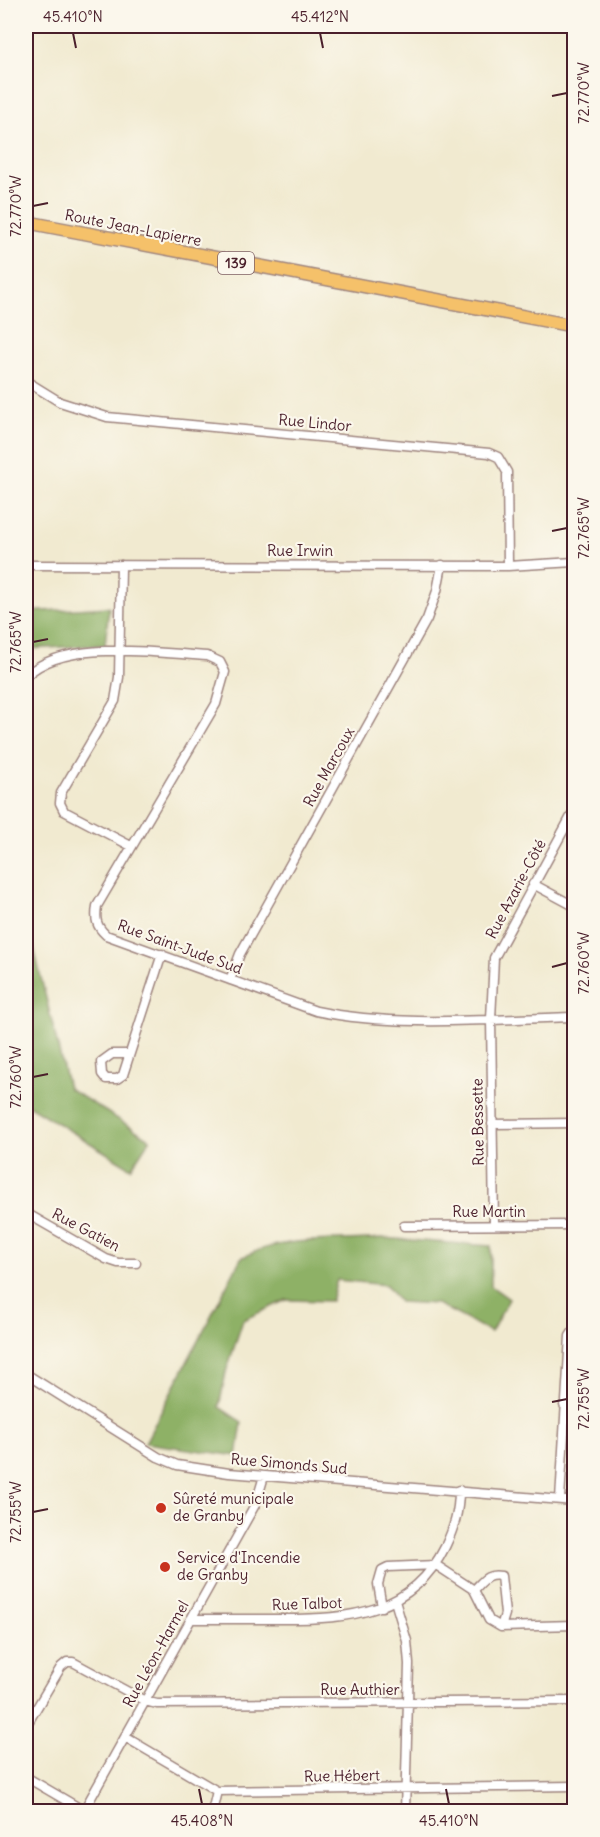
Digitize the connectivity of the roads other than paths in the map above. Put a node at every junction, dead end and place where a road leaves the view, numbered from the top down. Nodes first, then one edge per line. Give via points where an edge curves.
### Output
1 (26, 222) edge
2 (447, 303) junction
3 (574, 326) edge
4 (574, 334) edge
5 (26, 381) edge
6 (574, 562) edge
7 (26, 565) edge
8 (121, 565) junction
9 (442, 565) junction
10 (508, 566) junction
11 (118, 652) junction
12 (26, 676) edge
13 (574, 811) edge
14 (131, 846) junction
15 (533, 884) junction
16 (574, 906) edge
17 (162, 954) junction
18 (230, 980) junction
19 (574, 1017) edge
20 (490, 1019) junction
21 (129, 1054) dead end
22 (574, 1123) edge
23 (492, 1124) junction
24 (26, 1213) edge
25 (494, 1225) junction
26 (574, 1225) edge
27 (404, 1226) dead end
28 (136, 1263) dead end
29 (574, 1330) edge
30 (26, 1374) edge
31 (564, 1405) junction
32 (574, 1406) edge
33 (264, 1476) junction
34 (459, 1490) junction
35 (560, 1499) junction
36 (574, 1501) edge
37 (436, 1565) junction
38 (474, 1590) junction
39 (395, 1601) junction
40 (382, 1607) junction
41 (191, 1619) junction
42 (574, 1625) edge
43 (501, 1627) junction
44 (145, 1701) junction
45 (574, 1701) edge
46 (408, 1703) junction
47 (26, 1726) edge
48 (125, 1737) junction
49 (26, 1778) edge
50 (574, 1786) edge
51 (406, 1789) junction
52 (217, 1791) junction
53 (84, 1811) edge
54 (212, 1812) edge
55 (405, 1812) edge

1 - 2 highway, Route Jean-Lapierre / 139
2 - 3 highway, Route Jean-Lapierre / 139
2 - 4 highway, Route Jean-Lapierre / 139
5 - 10 street, Rue Lindor via 60,402 107,417 489,453 498,457 507,472
6 - 10 street, Rue Irwin
7 - 8 street, Rue Irwin
8 - 9 street, Rue Irwin
8 - 11 street
9 - 10 street, Rue Irwin
9 - 18 street, Rue Marcoux via 427,619 240,954
11 - 12 street, Rue Saint-Jude Sud via 65,655 37,665
11 - 14 street via 119,677 114,701 61,793 60,803 64,811
11 - 14 street, Rue Saint-Jude Sud via 207,656 220,662 225,672 216,704
13 - 15 street, Rue Azarie-Côté
14 - 17 street, Rue Saint-Jude Sud via 97,906 98,927 106,935
15 - 16 street
15 - 20 street, Rue Azarie-Côté via 494,958
17 - 18 street, Rue Saint-Jude Sud
17 - 21 street
18 - 20 street, Rue Saint-Jude Sud via 340,1016
19 - 20 street, Rue Saint-Jude Sud
20 - 23 street, Rue Bessette
22 - 23 street
23 - 25 street, Rue Bessette
24 - 28 street, Rue Gatien via 106,1258
25 - 26 street, Rue Martin
25 - 27 street, Rue Martin
29 - 31 street via 570,1336
30 - 33 street, Rue Simonds Sud via 158,1457 204,1470
31 - 32 street
31 - 35 street
33 - 34 street, Rue Simonds Sud
33 - 41 street, Rue Léon-Harmel via 256,1503
34 - 35 street, Rue Simonds Sud
34 - 37 street, Rue Talbot via 459,1512
35 - 36 street, Rue Simonds Sud
37 - 38 street
37 - 39 street, Rue Talbot
37 - 40 street via 382,1570 378,1584
38 - 43 street via 489,1620
38 - 43 street via 486,1577 501,1576 505,1614
39 - 40 street, Rue Talbot
39 - 46 street via 407,1641
40 - 41 street, Rue Talbot via 331,1619
41 - 44 street, Rue Léon-Harmel
42 - 43 street
44 - 46 street, Rue Authier
44 - 47 street via 74,1662 67,1662
44 - 48 street, Rue Léon-Harmel
45 - 46 street, Rue Authier
46 - 51 street
48 - 52 street
48 - 53 street, Rue Léon-Harmel
49 - 53 street
50 - 51 street, Rue Hébert
51 - 52 street, Rue Hébert
51 - 55 street
52 - 54 street

